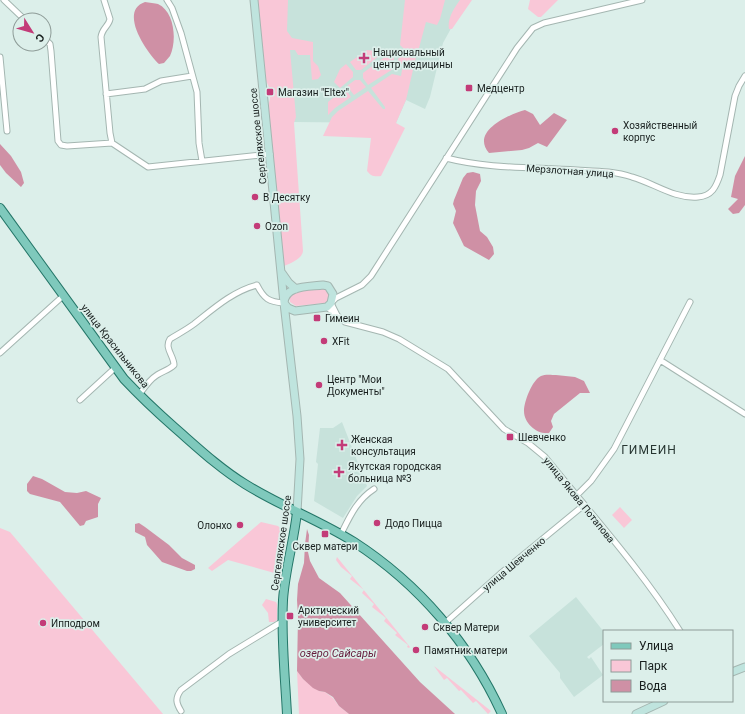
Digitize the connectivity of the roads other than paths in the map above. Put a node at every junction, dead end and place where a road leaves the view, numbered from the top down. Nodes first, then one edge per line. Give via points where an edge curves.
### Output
1 (4, 0) edge
2 (104, 0) edge
3 (167, 0) edge
4 (254, 0) edge
5 (642, 0) edge
6 (17, 12) edge
7 (51, 52) edge
8 (0, 57) edge
9 (192, 76) junction
10 (745, 76) edge
11 (106, 94) junction
12 (6, 131) dead end
13 (112, 143) junction
14 (270, 154) junction
15 (446, 158) junction
16 (202, 161) junction
17 (0, 208) edge
18 (281, 271) junction
19 (296, 289) junction
20 (333, 294) junction
21 (344, 294) junction
22 (63, 296) junction
23 (690, 302) dead end
24 (284, 303) junction
25 (329, 305) junction
26 (295, 311) junction
27 (287, 328) junction
28 (0, 353) edge
29 (660, 360) junction
30 (116, 367) junction
31 (139, 395) junction
32 (80, 400) dead end
33 (745, 414) edge
34 (374, 489) dead end
35 (576, 496) junction
36 (584, 505) junction
37 (297, 512) junction
38 (341, 534) junction
39 (283, 621) junction
40 (445, 623) junction
41 (679, 630) edge
42 (745, 667) edge
43 (733, 672) edge
44 (662, 702) edge
45 (181, 711) dead end
46 (287, 714) edge
47 (502, 714) edge
48 (636, 714) edge

1 - 6 street
2 - 11 street via 110,19 101,37
3 - 9 street via 182,33
4 - 14 main road, Сергеляхское шоссе
5 - 15 street via 544,23 533,28 507,62
7 - 13 street via 58,141 61,145 67,146
8 - 12 street
9 - 11 street via 161,81 145,88
9 - 16 street via 197,92
10 - 15 street, Мерзлотная улица via 735,96 720,175 715,189 708,195 689,198 622,174 482,165
11 - 13 street
13 - 16 street via 148,167
14 - 16 street
14 - 18 main road, Сергеляхское шоссе
15 - 21 street via 371,276 362,285
17 - 22 main road, улица Красильникова
18 - 19 main road
18 - 24 main road, Сергеляхское шоссе
19 - 20 main road via 323,285 328,286
19 - 24 main road via 286,294
20 - 21 street
20 - 25 main road
21 - 25 street
22 - 28 street
22 - 30 main road, улица Красильникова
23 - 29 street
24 - 26 main road
24 - 27 main road, Сергеляхское шоссе
24 - 31 street via 265,297 257,285 237,292 170,339 168,347 174,365 155,376
25 - 26 main road
25 - 35 street, улица Якова Потапова via 345,322 400,339 448,369 504,429 545,457
26 - 27 main road
27 - 37 main road, Сергеляхское шоссе via 300,459
29 - 33 street
29 - 35 street via 614,449
30 - 31 main road, улица Красильникова
30 - 32 street
31 - 37 main road, улица Красильникова via 209,458 244,483
34 - 38 street via 366,493 356,504
35 - 36 street, улица Якова Потапова
36 - 40 street, улица Шевченко
36 - 41 street, улица Якова Потапова via 638,571
37 - 38 main road, улица Красильникова
37 - 39 main road, Сергеляхское шоссе via 285,580
38 - 40 main road, улица Красильникова via 397,574 420,594
39 - 45 street via 203,672 181,690 177,696 177,704
39 - 46 main road, Сергеляхское шоссе
40 - 47 main road, улица Красильникова via 470,657
42 - 43 main road
44 - 48 main road

